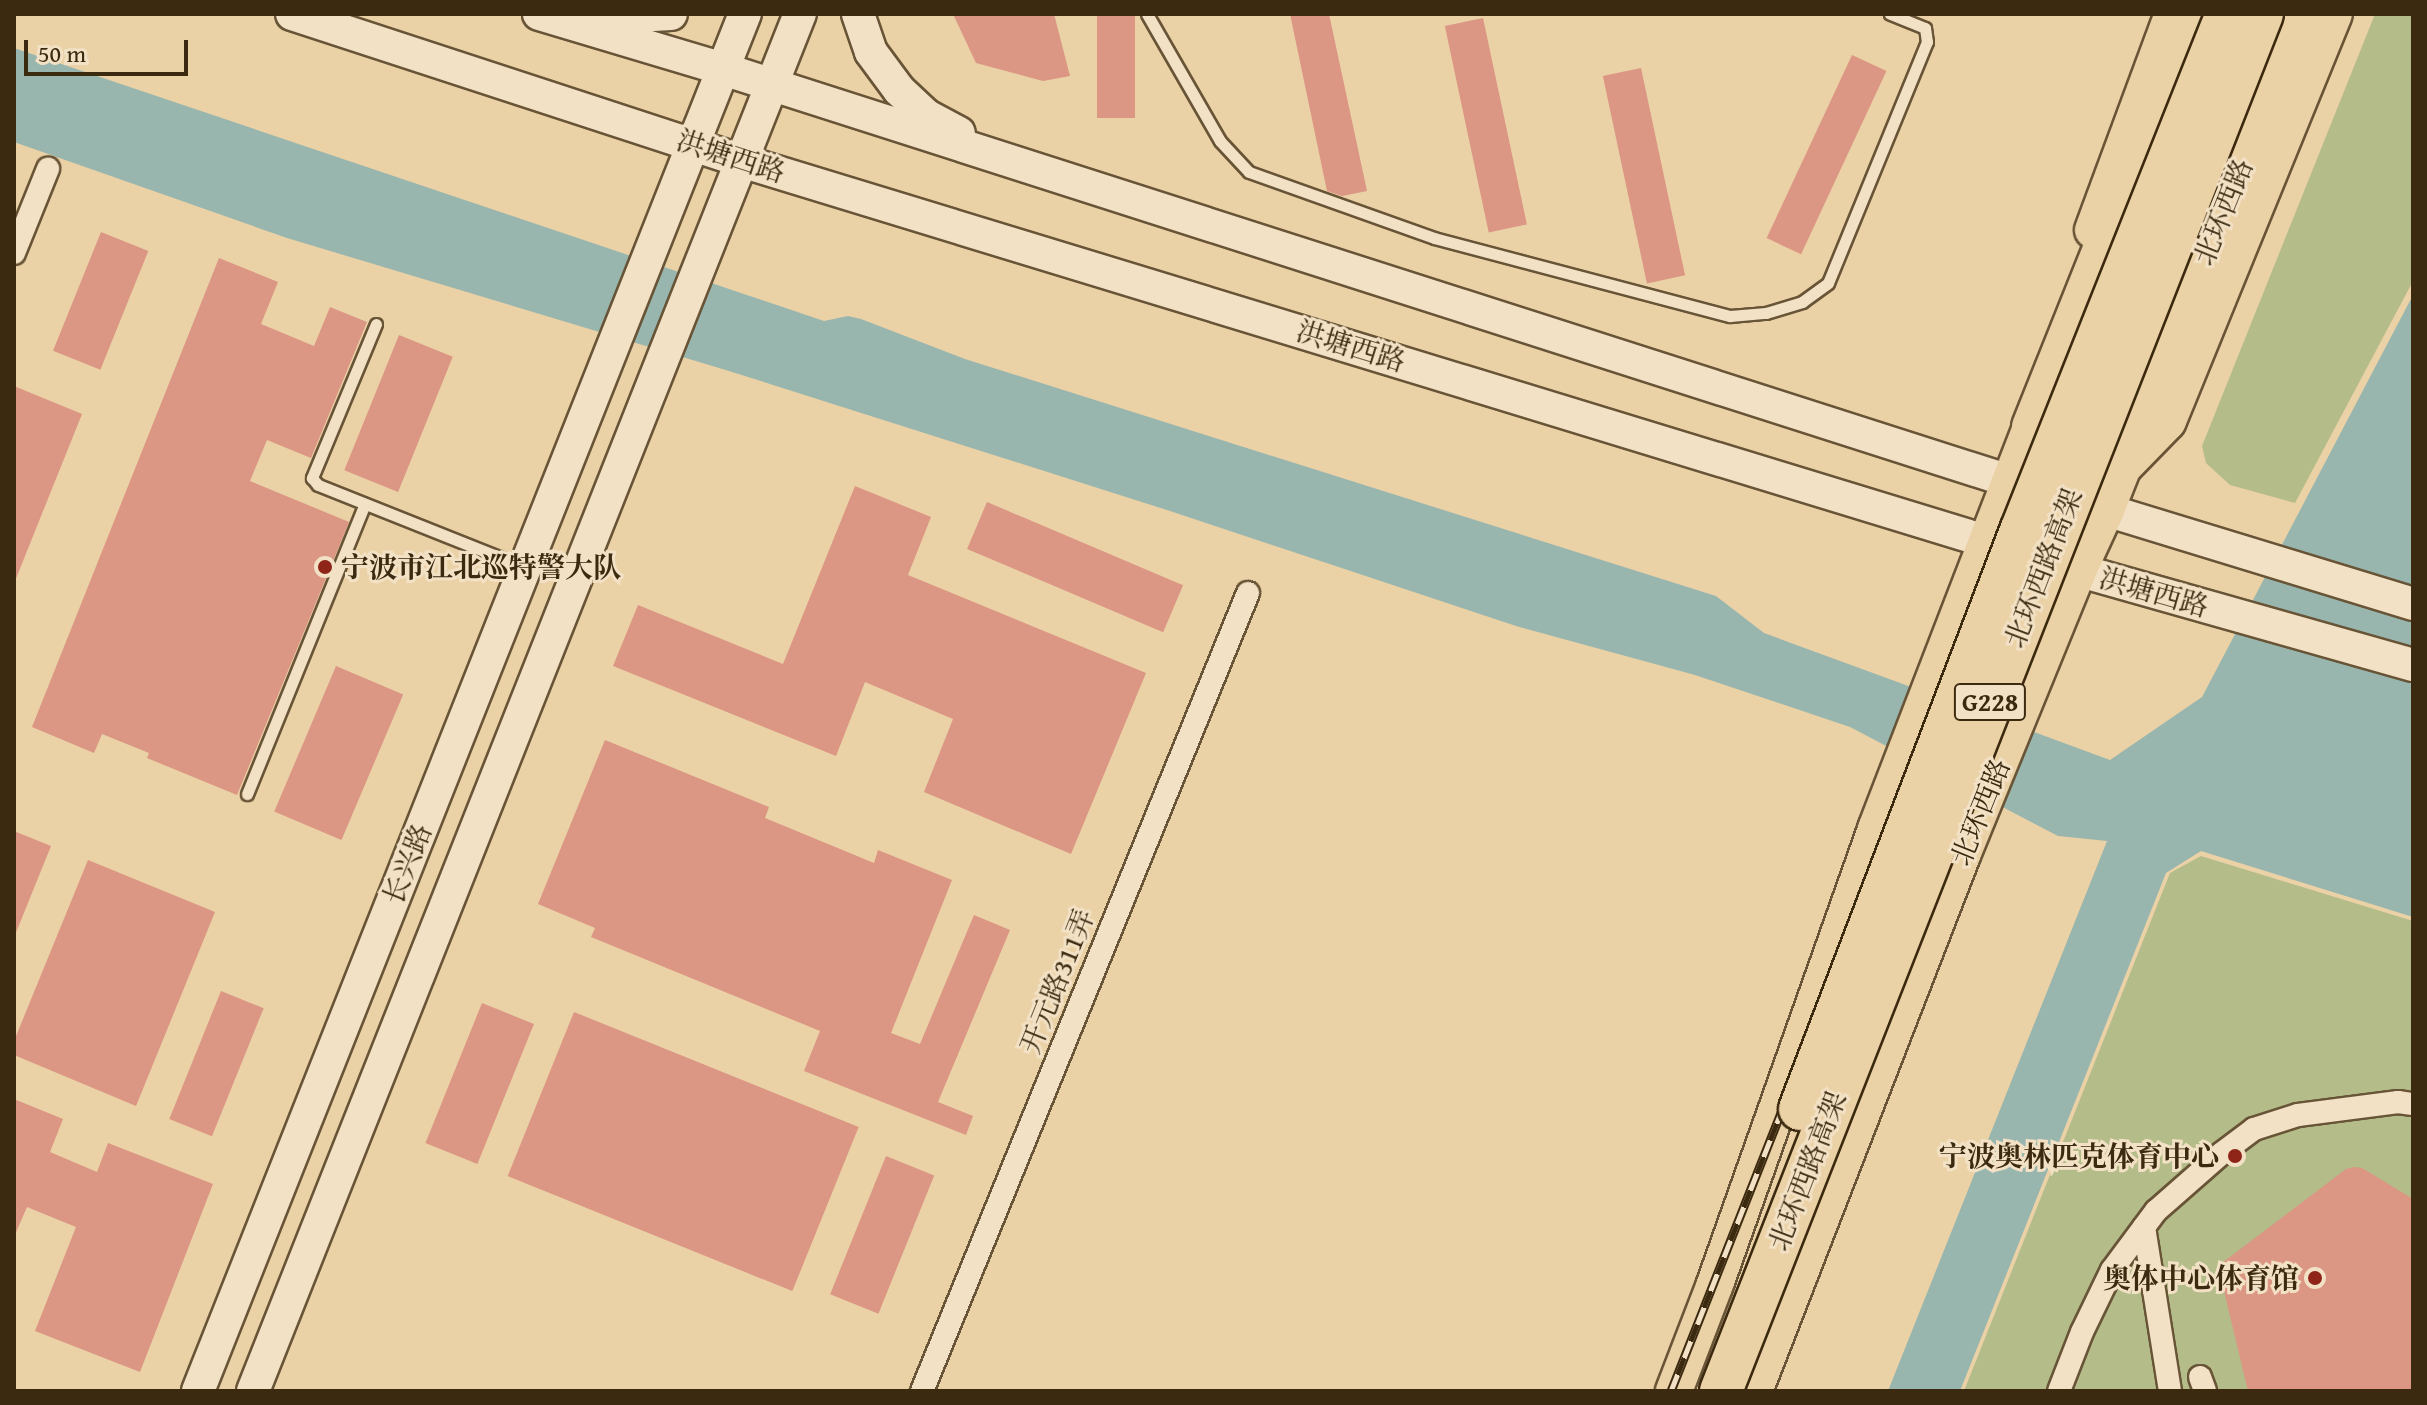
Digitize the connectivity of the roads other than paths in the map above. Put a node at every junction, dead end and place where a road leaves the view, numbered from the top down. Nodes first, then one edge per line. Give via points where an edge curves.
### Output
1 (292, 14) edge
2 (539, 14) edge
3 (585, 14) edge
4 (671, 14) edge
5 (745, 14) edge
6 (800, 14) edge
7 (858, 14) edge
8 (1147, 14) edge
9 (1890, 14) edge
10 (2173, 14) edge
11 (2198, 14) edge
12 (2227, 14) edge
13 (2262, 14) edge
14 (2302, 14) edge
15 (2331, 14) edge
16 (723, 69) junction
17 (770, 87) junction
18 (693, 144) junction
19 (741, 161) junction
20 (1021, 167) junction
21 (48, 169) dead end
22 (14, 253) edge
23 (376, 324) dead end
24 (2033, 427) junction
25 (2123, 463) junction
26 (2012, 482) junction
27 (365, 504) junction
28 (2106, 510) junction
29 (1989, 541) junction
30 (525, 567) junction
31 (2078, 571) junction
32 (1248, 593) dead end
33 (2413, 604) edge
34 (2413, 665) edge
35 (247, 794) dead end
36 (2413, 1104) edge
37 (2144, 1227) junction
38 (198, 1391) edge
39 (253, 1391) edge
40 (922, 1391) edge
41 (1674, 1391) edge
42 (1692, 1391) edge
43 (1721, 1391) edge
44 (1754, 1391) edge
45 (2059, 1391) edge
46 (2170, 1391) edge

1 - 18 main road, 洪塘西路
2 - 16 main road
3 - 4 main road
5 - 16 main road, 长兴路
6 - 17 main road, 长兴路
7 - 20 main road via 871,52 899,90 927,116
8 - 9 lane via 1220,141 1249,172 1434,238 1730,316 1802,302 1828,283 1927,42 1925,28
10 - 24 main road via 2105,191
11 - 24 highway
12 - 42 highway, 北环西路高架 / G228, bridge via 2021,531
13 - 43 highway, 北环西路高架 / G228, bridge
14 - 25 main road, 北环西路
15 - 25 highway via 2165,420
16 - 17 main road
16 - 18 main road, 长兴路
17 - 19 main road, 长兴路
17 - 20 main road
18 - 19 main road, 洪塘西路
18 - 30 main road, 长兴路
19 - 29 main road, 洪塘西路
19 - 39 main road, 长兴路
20 - 26 main road
21 - 22 street
23 - 27 lane via 312,478
24 - 26 main road
25 - 28 main road, 北环西路
26 - 28 main road
26 - 29 main road
27 - 30 lane
27 - 35 lane
28 - 31 main road, 北环西路
28 - 33 main road
29 - 31 main road, 洪塘西路
29 - 41 main road via 1876,829
30 - 38 main road, 长兴路
31 - 34 main road, 洪塘西路
31 - 44 main road, 北环西路
32 - 40 street, 开元路311弄
36 - 37 street via 2298,1115 2254,1129 2187,1181
37 - 45 street via 2112,1270
37 - 46 street

